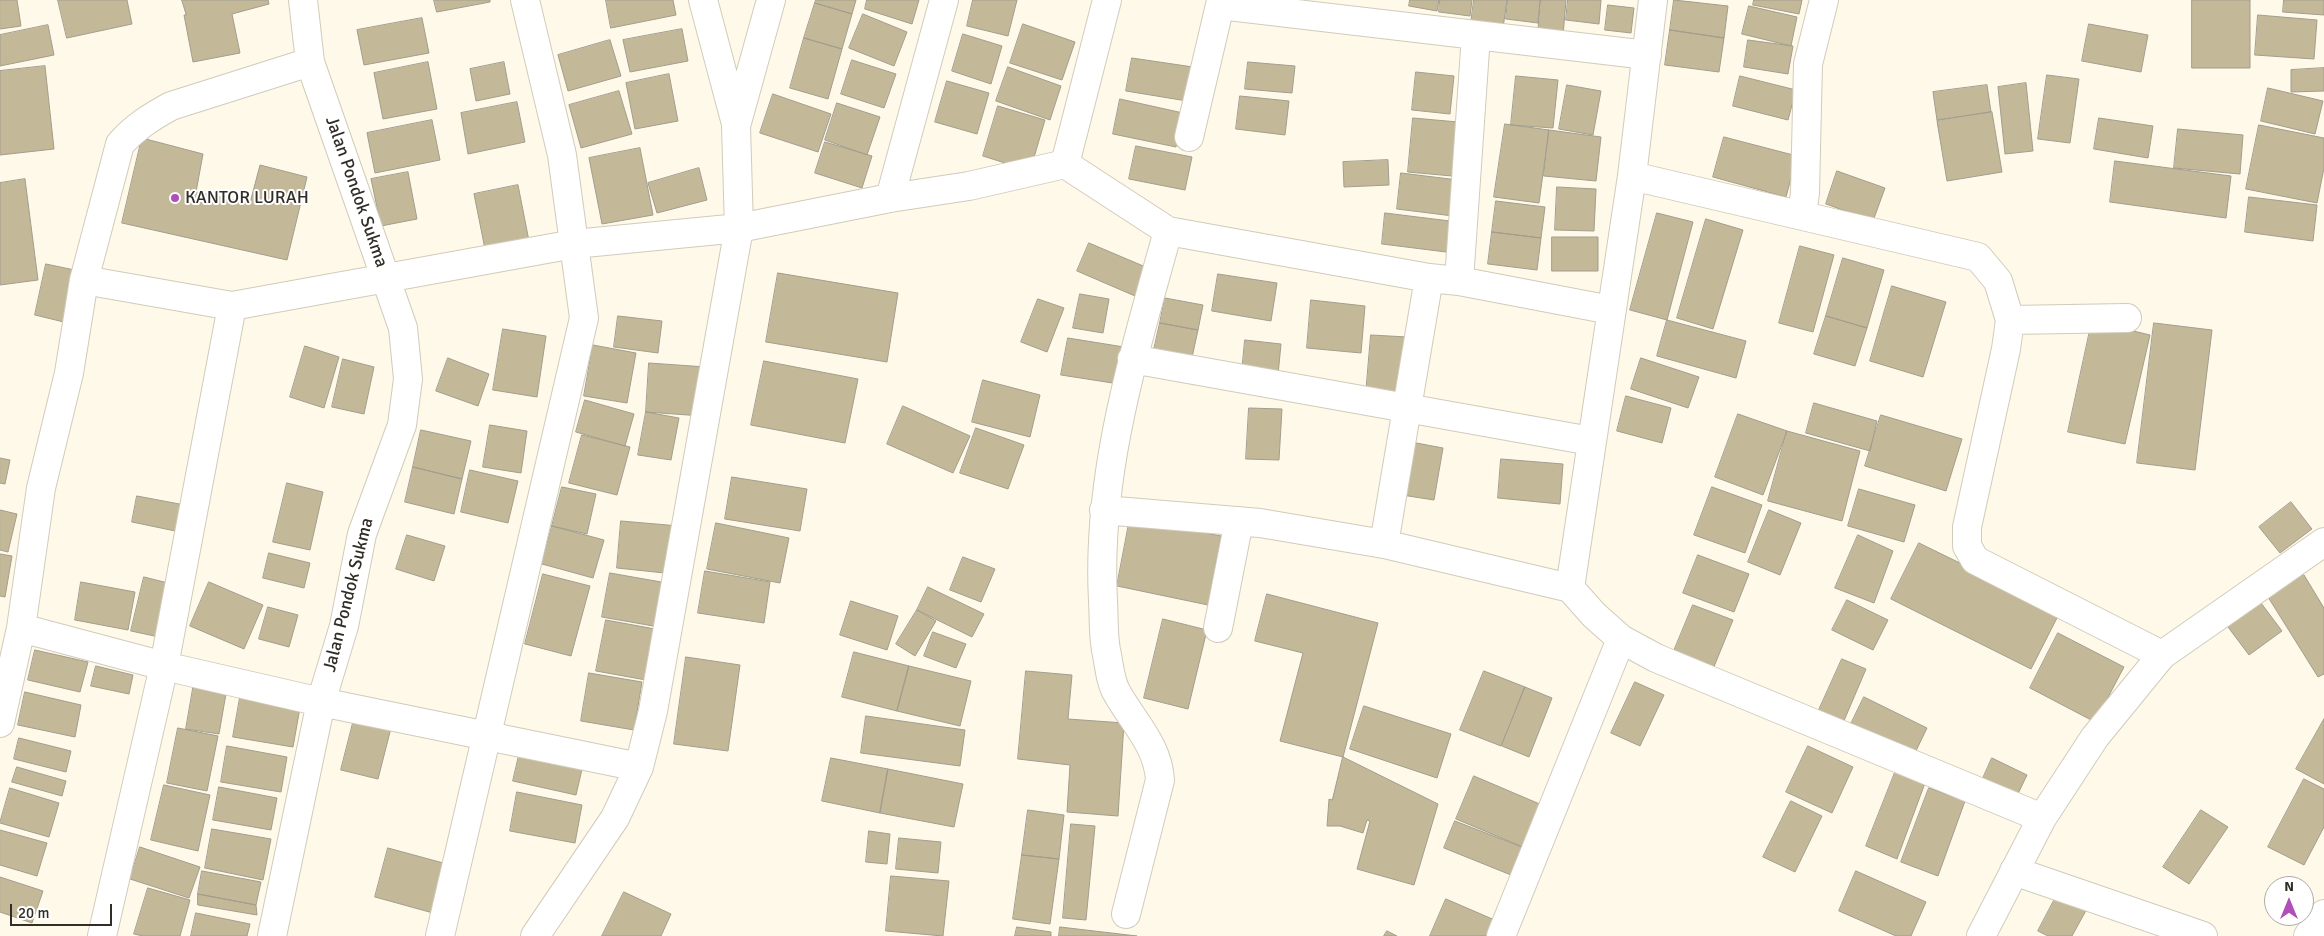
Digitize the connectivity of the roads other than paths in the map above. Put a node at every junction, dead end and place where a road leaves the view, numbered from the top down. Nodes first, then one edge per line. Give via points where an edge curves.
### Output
1 (303, 0) edge
2 (525, 0) edge
3 (703, 0) edge
4 (771, 0) edge
5 (944, 0) edge
6 (1107, 0) edge
7 (1653, 0) edge
8 (1824, 0) edge
9 (1220, 2) edge
10 (1476, 35) junction
11 (1646, 55) junction
12 (310, 62) junction
13 (736, 126) junction
14 (1189, 136) dead end
15 (1065, 164) junction
16 (1632, 176) junction
17 (890, 198) junction
18 (1802, 215) junction
19 (739, 228) junction
20 (1168, 231) junction
21 (574, 244) junction
22 (386, 278) junction
23 (1429, 278) junction
24 (84, 280) junction
25 (1459, 281) junction
26 (232, 306) junction
27 (1611, 310) junction
28 (2127, 318) dead end
29 (2010, 320) junction
30 (1132, 360) junction
31 (1408, 408) junction
32 (1592, 441) junction
33 (1104, 510) junction
34 (1238, 521) junction
35 (2324, 542) edge
36 (1384, 544) junction
37 (1570, 588) junction
38 (21, 628) junction
39 (1218, 628) dead end
40 (1621, 639) junction
41 (2162, 655) junction
42 (164, 666) junction
43 (321, 702) junction
44 (0, 722) edge
45 (485, 737) junction
46 (639, 767) junction
47 (2042, 818) junction
48 (2014, 871) junction
49 (1126, 914) dead end
50 (2324, 914) edge
51 (102, 936) edge
52 (272, 936) edge
53 (440, 936) edge
54 (535, 936) edge
55 (1501, 936) edge
56 (1981, 936) edge
57 (2203, 936) edge
58 (2308, 936) edge

1 - 12 street, Jalan Pondok Sukma
2 - 21 street via 562,155
3 - 13 street
4 - 13 street
5 - 17 street
6 - 15 street
7 - 11 street
8 - 18 street via 1808,64
9 - 10 street
9 - 14 street
10 - 11 street
10 - 25 street
11 - 16 street
12 - 22 street, Jalan Pondok Sukma
12 - 24 street via 171,106 134,129 120,144
13 - 19 street
15 - 17 street via 969,186
15 - 20 street
16 - 18 street
16 - 27 street
17 - 19 street
18 - 29 street via 1978,257 1998,281
19 - 21 street
19 - 46 street via 653,711
20 - 23 street
20 - 30 street
21 - 22 street
21 - 45 street via 584,318
22 - 26 street
22 - 43 street, Jalan Pondok Sukma via 403,328 408,379 402,425 362,534 344,626
23 - 25 street
23 - 31 street
24 - 26 street
24 - 38 street via 69,373 41,488
25 - 27 street
26 - 42 street
27 - 32 street
28 - 29 street
29 - 41 street via 1967,527 1967,546 1974,560
30 - 31 street
30 - 33 street via 1115,437
31 - 32 street
31 - 36 street
32 - 37 street
33 - 34 street
33 - 49 street via 1101,569 1108,656 1115,691 1144,734 1159,764 1160,780
34 - 36 street
34 - 39 street
35 - 41 street
36 - 37 street
37 - 40 street
38 - 42 street
38 - 44 street
40 - 47 street via 1656,658
40 - 55 street
41 - 47 street via 2095,737
42 - 43 street
42 - 51 street
43 - 45 street
43 - 52 street, Jalan Pondok Sukma
45 - 46 street
45 - 53 street
46 - 54 street via 616,818
47 - 48 street
48 - 56 street
48 - 57 street
50 - 58 street

